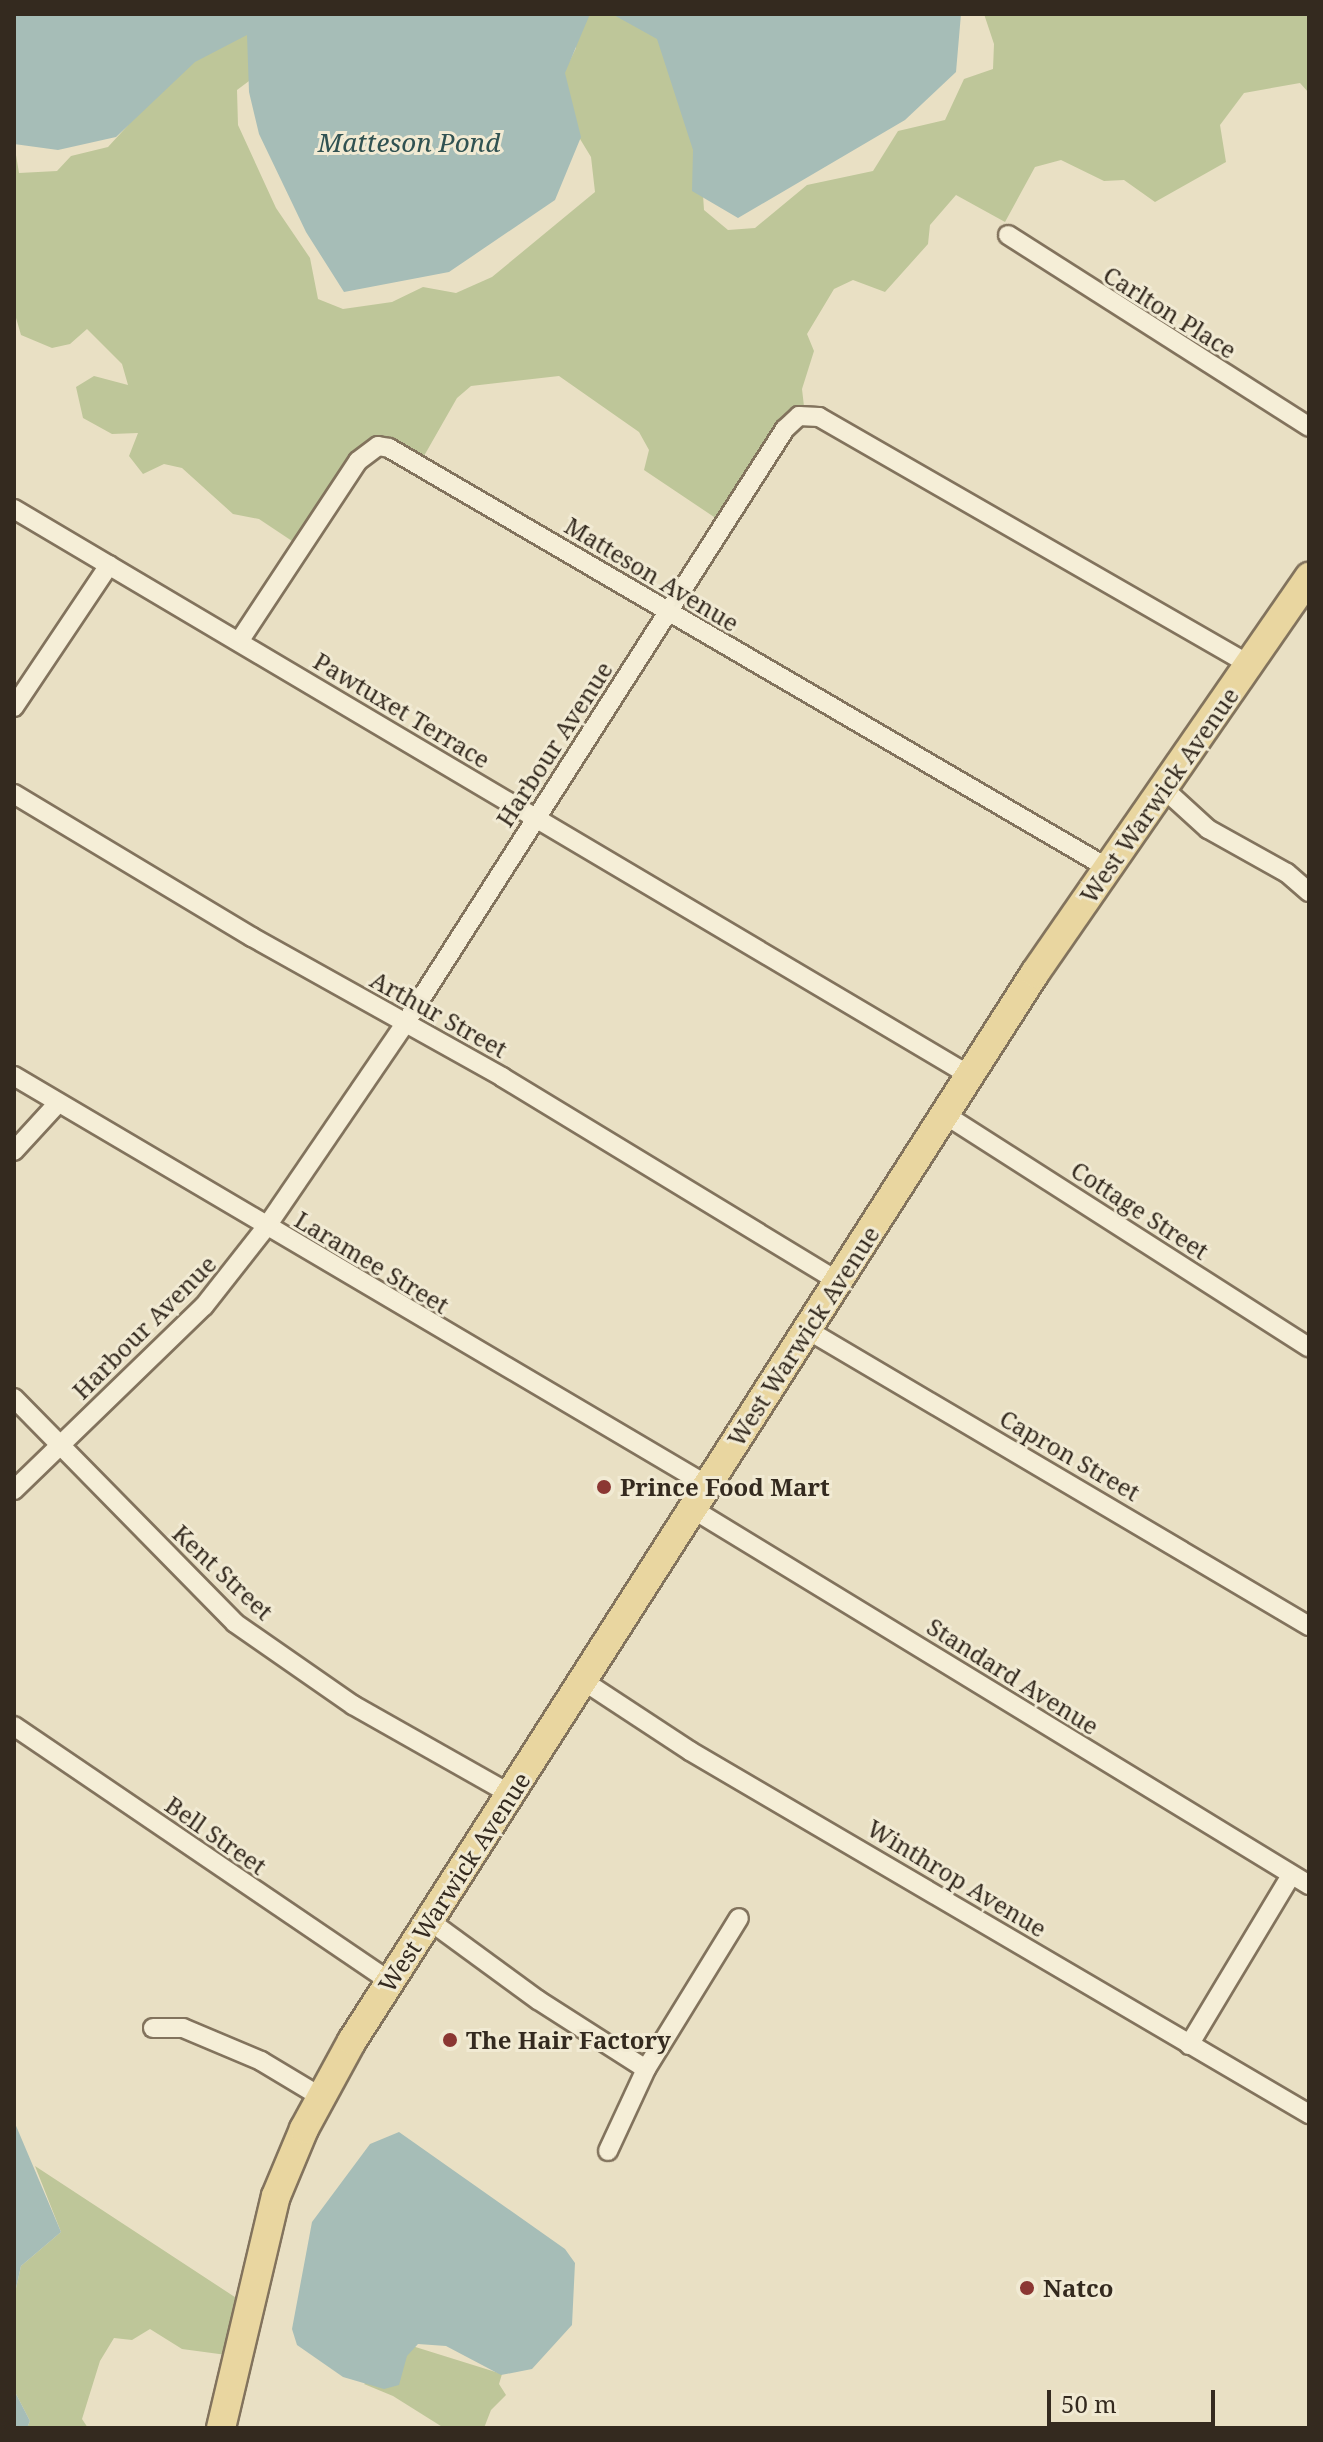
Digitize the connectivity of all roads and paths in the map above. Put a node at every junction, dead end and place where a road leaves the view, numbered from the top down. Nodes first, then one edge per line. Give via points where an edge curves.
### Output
1 (1008, 235) dead end
2 (1309, 427) edge
3 (14, 509) edge
4 (109, 565) junction
5 (1309, 577) edge
6 (668, 612) junction
7 (240, 640) junction
8 (1251, 665) junction
9 (14, 707) edge
10 (1163, 788) junction
11 (14, 794) edge
12 (533, 818) junction
13 (1106, 867) junction
14 (1309, 892) edge
15 (406, 1022) junction
16 (14, 1076) edge
17 (971, 1076) junction
18 (58, 1103) junction
19 (944, 1114) junction
20 (14, 1151) edge
21 (267, 1226) junction
22 (838, 1281) junction
23 (806, 1329) junction
24 (1309, 1347) edge
25 (14, 1398) edge
26 (61, 1444) junction
27 (14, 1490) edge
28 (699, 1497) junction
29 (1309, 1626) edge
30 (582, 1680) junction
31 (14, 1726) edge
32 (510, 1794) junction
33 (1291, 1875) junction
34 (1309, 1885) edge
35 (739, 1918) dead end
36 (430, 1921) junction
37 (390, 1982) junction
38 (153, 2028) dead end
39 (1189, 2045) junction
40 (646, 2069) junction
41 (321, 2097) junction
42 (1309, 2114) edge
43 (608, 2151) dead end
44 (221, 2428) edge

1 - 2 street, Carlton Place
3 - 4 street, Pawtuxet Terrace
4 - 7 street, Pawtuxet Terrace
4 - 9 street
5 - 8 main road, West Warwick Avenue
6 - 7 street, Matteson Avenue via 413,461 378,446 358,461
6 - 8 street, Harbour Avenue via 785,429 808,415
6 - 12 street, Harbour Avenue
6 - 13 street, Matteson Avenue
7 - 12 street, Pawtuxet Terrace
8 - 10 main road, West Warwick Avenue
10 - 13 main road, West Warwick Avenue
10 - 14 street via 1208,829 1287,873
11 - 15 street, Arthur Street
12 - 15 street, Harbour Avenue
12 - 17 street, Pawtuxet Terrace via 680,899
13 - 17 main road, West Warwick Avenue
15 - 21 street, Harbour Avenue
15 - 22 street, Arthur Street
16 - 18 street, Laramee Street
17 - 19 main road, West Warwick Avenue
18 - 20 street
18 - 21 street, Laramee Street
19 - 22 main road, West Warwick Avenue
19 - 24 street, Cottage Street
21 - 26 street, Harbour Avenue via 204,1306
21 - 28 street, Laramee Street
22 - 23 main road, West Warwick Avenue
23 - 28 main road, West Warwick Avenue
23 - 29 street, Capron Street
25 - 26 street, Kent Street
26 - 27 street, Harbour Avenue
26 - 32 street, Kent Street via 235,1623 353,1705
28 - 30 main road, West Warwick Avenue
28 - 33 street, Standard Avenue
30 - 32 main road, West Warwick Avenue
30 - 39 street, Winthrop Avenue via 690,1751
31 - 37 street, Bell Street
32 - 36 main road, West Warwick Avenue
33 - 34 street, Standard Avenue
33 - 39 street
35 - 40 street
36 - 37 main road, West Warwick Avenue
36 - 40 street via 538,2000
37 - 41 main road, West Warwick Avenue
38 - 41 street via 183,2028 261,2061
39 - 42 street, Winthrop Avenue
40 - 43 street
41 - 44 main road, West Warwick Avenue via 276,2196

